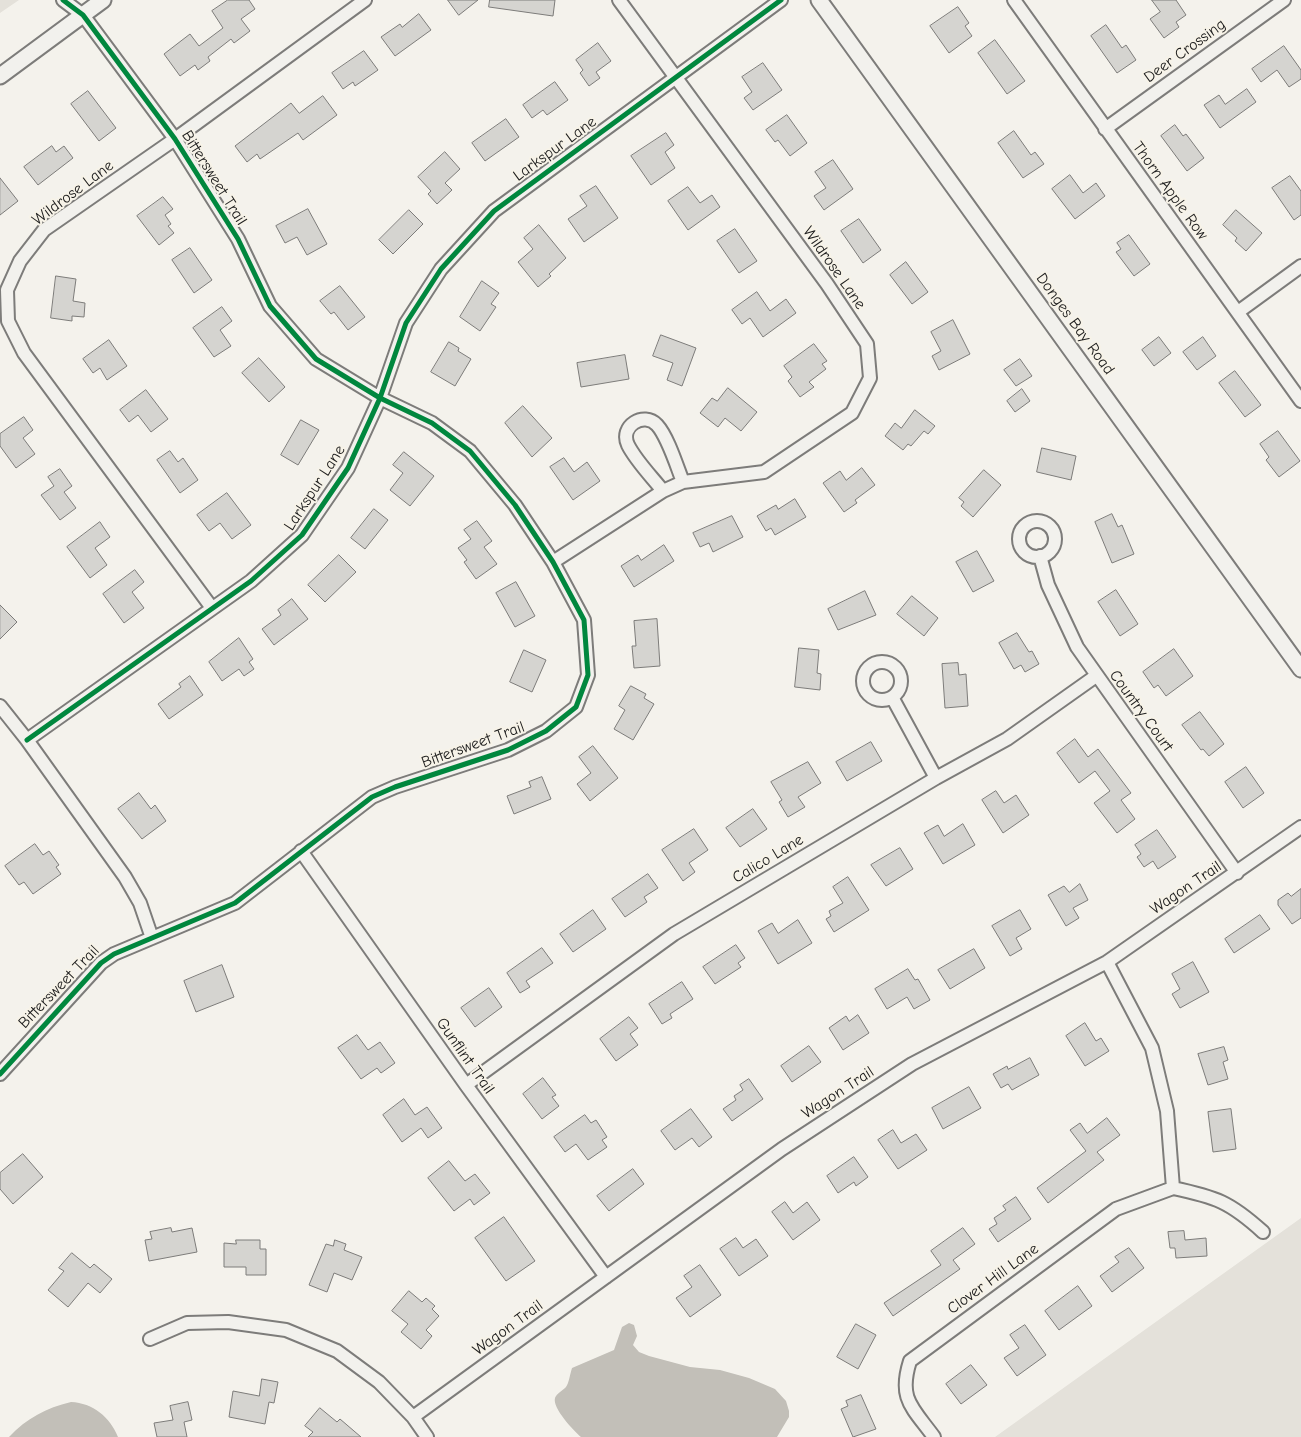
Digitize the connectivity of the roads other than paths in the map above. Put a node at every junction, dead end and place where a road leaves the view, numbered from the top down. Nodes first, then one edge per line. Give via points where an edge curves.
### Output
1 (63, 0) edge
2 (103, 0) edge
3 (365, 0) edge
4 (619, 0) edge
5 (781, 0) edge
6 (819, 0) edge
7 (1014, 0) edge
8 (1284, 0) edge
9 (82, 7) edge
10 (0, 76) edge
11 (675, 77) junction
12 (1105, 129) junction
13 (176, 139) junction
14 (1301, 266) edge
15 (1238, 312) junction
16 (380, 398) junction
17 (1301, 401) edge
18 (683, 482) junction
19 (663, 491) junction
20 (1040, 556) dead end
21 (553, 562) junction
22 (212, 608) junction
23 (1301, 669) edge
24 (1096, 676) junction
25 (892, 697) dead end
26 (0, 706) edge
27 (27, 740) junction
28 (936, 778) junction
29 (1301, 827) edge
30 (301, 851) junction
31 (1237, 873) junction
32 (152, 938) junction
33 (1107, 962) junction
34 (0, 1074) edge
35 (466, 1085) junction
36 (1173, 1188) junction
37 (1263, 1232) dead end
38 (606, 1277) junction
39 (150, 1339) dead end
40 (413, 1417) junction
41 (427, 1437) edge
42 (934, 1437) edge

1 - 9 street, Bittersweet Trail
2 - 9 street
3 - 13 street, Wildrose Lane
4 - 11 street, Wildrose Lane
5 - 11 street, Larkspur Lane
6 - 23 street, Donges Bay Road
7 - 12 street, Thorn Apple Row
8 - 12 street, Deer Crossing
9 - 10 street
9 - 13 street, Bittersweet Trail
11 - 16 street, Larkspur Lane via 494,210 440,269 406,323
11 - 18 street, Wildrose Lane via 867,344 870,378 852,413 764,472
12 - 15 street, Thorn Apple Row
13 - 16 street, Bittersweet Trail via 238,239 270,306 316,359
13 - 22 street, Wildrose Lane via 44,230 20,261 7,290 8,321 24,353
14 - 15 street
15 - 17 street, Thorn Apple Row
16 - 21 street, Bittersweet Trail via 432,423 470,451 515,505
16 - 22 street, Larkspur Lane via 348,468 302,536 251,581
18 - 19 street, Wildrose Lane
18 - 19 street via 659,428 650,420 638,420 626,434 628,446
19 - 21 street, Wildrose Lane
20 - 24 street, Country Court via 1061,616
21 - 30 street, Bittersweet Trail via 584,620 588,675 576,708 546,731 508,750 412,781 372,798
22 - 27 street, Larkspur Lane
24 - 28 street, Calico Lane via 1007,739
24 - 31 street, Country Court
25 - 28 street
26 - 27 street
27 - 32 street via 125,877 140,903
28 - 35 street, Calico Lane via 674,934
29 - 31 street, Wagon Trail
30 - 32 street, Bittersweet Trail via 236,903
30 - 35 street, Gunflint Trail
31 - 33 street, Wagon Trail
32 - 34 street, Bittersweet Trail via 114,954 101,964
33 - 36 street via 1152,1048 1167,1111
33 - 38 street, Wagon Trail via 912,1064 782,1149
35 - 38 street, Gunflint Trail
36 - 37 street via 1211,1196 1241,1212
36 - 42 street, Clover Hill Lane via 1116,1209 910,1360 904,1379 907,1401
38 - 40 street, Wagon Trail
39 - 40 street via 187,1323 228,1322 286,1330 337,1351 379,1382
40 - 41 street

